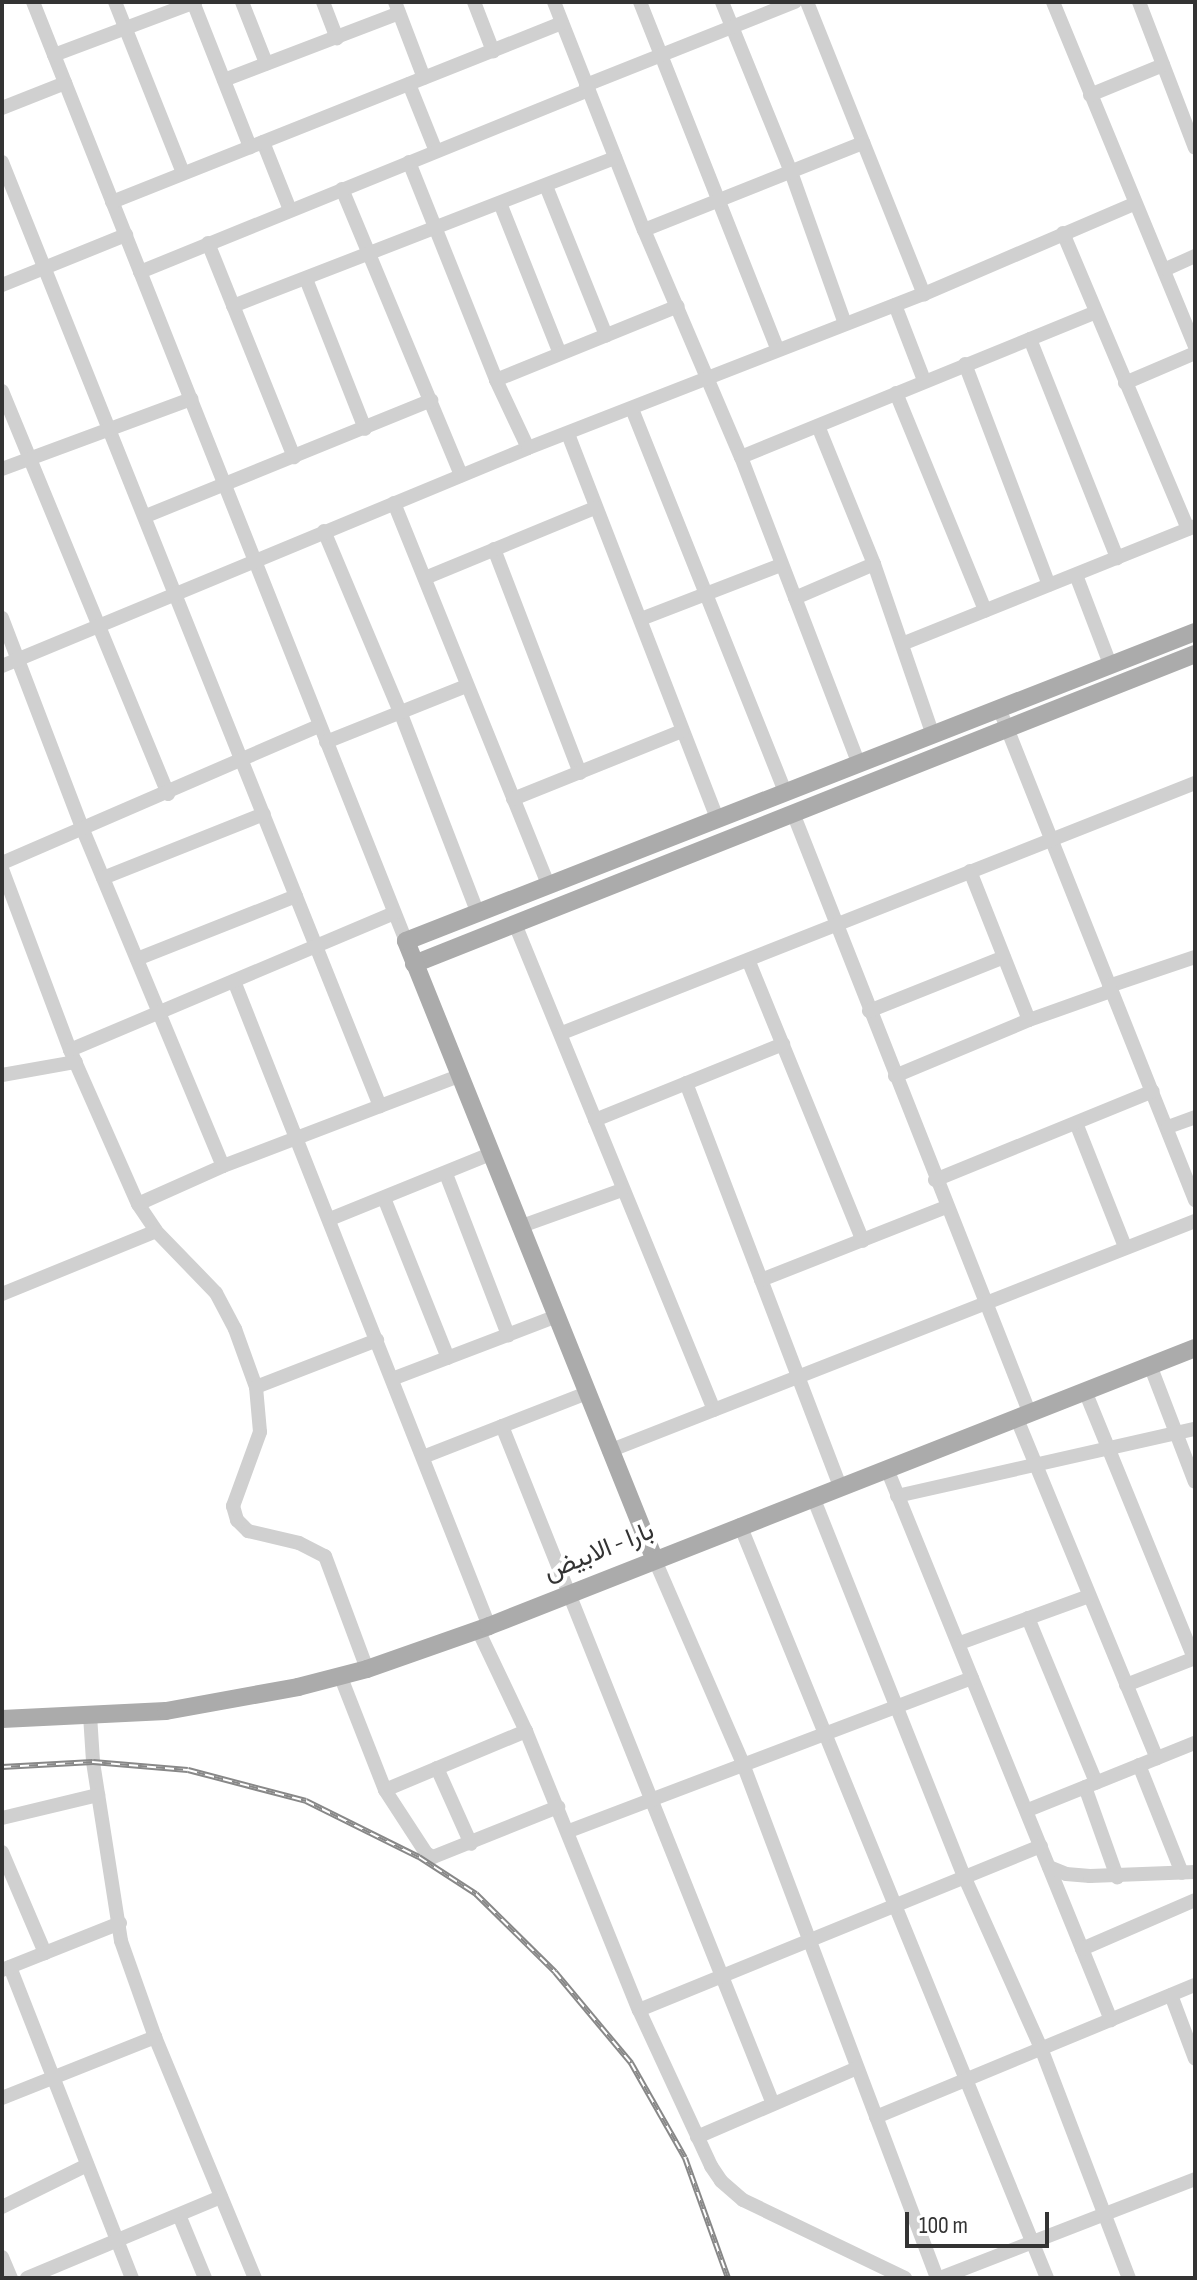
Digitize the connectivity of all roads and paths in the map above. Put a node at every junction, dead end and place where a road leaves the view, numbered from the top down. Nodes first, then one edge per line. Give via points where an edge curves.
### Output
1 (33, 2) edge
2 (115, 2) edge
3 (194, 2) edge
4 (242, 2) edge
5 (323, 2) edge
6 (474, 2) edge
7 (554, 2) edge
8 (640, 2) edge
9 (722, 2) edge
10 (795, 2) edge
11 (807, 2) edge
12 (1053, 2) edge
13 (1139, 2) edge
14 (397, 8) edge
15 (562, 23) junction
16 (731, 27) junction
17 (125, 28) junction
18 (337, 38) junction
19 (493, 51) junction
20 (662, 54) junction
21 (54, 55) junction
22 (266, 63) junction
23 (1163, 65) junction
24 (424, 78) junction
25 (224, 80) junction
26 (65, 83) junction
27 (409, 84) junction
28 (587, 87) junction
29 (1090, 95) junction
30 (2, 108) edge
31 (1192, 131) edge
32 (863, 143) junction
33 (257, 144) junction
34 (1195, 148) edge
35 (436, 151) junction
36 (615, 158) junction
37 (2, 162) edge
38 (409, 162) junction
39 (791, 172) junction
40 (183, 173) junction
41 (546, 186) junction
42 (342, 189) junction
43 (720, 200) junction
44 (112, 202) junction
45 (500, 203) junction
46 (1134, 204) junction
47 (290, 210) junction
48 (436, 228) junction
49 (644, 230) junction
50 (1063, 233) junction
51 (126, 235) junction
52 (208, 243) junction
53 (368, 256) junction
54 (1195, 256) edge
55 (44, 268) junction
56 (1166, 269) junction
57 (140, 272) junction
58 (306, 279) junction
59 (2, 285) edge
60 (924, 294) junction
61 (895, 305) junction
62 (233, 306) junction
63 (678, 306) junction
64 (1096, 312) junction
65 (845, 324) junction
66 (606, 335) junction
67 (1030, 339) junction
68 (1195, 346) edge
69 (778, 350) junction
70 (1195, 353) edge
71 (560, 354) junction
72 (965, 364) junction
73 (496, 380) junction
74 (707, 380) junction
75 (924, 380) junction
76 (1125, 383) junction
77 (2, 391) edge
78 (896, 393) junction
79 (191, 399) junction
80 (431, 400) junction
81 (632, 409) junction
82 (818, 426) junction
83 (365, 429) junction
84 (108, 432) junction
85 (568, 434) junction
86 (528, 448) junction
87 (30, 457) junction
88 (294, 457) junction
89 (741, 457) junction
90 (2, 469) edge
91 (461, 475) junction
92 (223, 486) junction
93 (394, 503) junction
94 (595, 508) junction
95 (146, 516) junction
96 (1191, 528) edge
97 (324, 531) junction
98 (494, 549) junction
99 (1117, 558) junction
100 (252, 559) junction
101 (874, 564) junction
102 (781, 565) junction
103 (1076, 575) junction
104 (425, 578) junction
105 (1049, 585) junction
106 (176, 592) junction
107 (709, 594) junction
108 (795, 598) junction
109 (985, 610) junction
110 (2, 618) edge
111 (641, 619) junction
112 (99, 628) junction
113 (1195, 632) edge
114 (902, 644) junction
115 (18, 659) junction
116 (1194, 659) edge
117 (1110, 664) junction
118 (2, 666) edge
119 (466, 686) junction
120 (999, 708) junction
121 (401, 714) junction
122 (319, 726) junction
123 (1007, 728) junction
124 (682, 731) junction
125 (932, 732) junction
126 (326, 742) junction
127 (242, 760) junction
128 (859, 764) junction
129 (580, 773) junction
130 (1195, 783) edge
131 (785, 792) junction
132 (168, 794) junction
133 (513, 799) junction
134 (793, 813) junction
135 (264, 814) junction
136 (717, 818) junction
137 (83, 830) junction
138 (1051, 837) junction
139 (2, 863) edge
140 (2, 869) edge
141 (970, 871) junction
142 (103, 878) junction
143 (549, 886) junction
144 (296, 896) junction
145 (394, 913) junction
146 (478, 914) junction
147 (515, 924) junction
148 (836, 926) junction
149 (406, 941) junction
150 (316, 947) junction
151 (1004, 957) junction
152 (1195, 957) edge
153 (137, 959) junction
154 (749, 962) junction
155 (414, 964) junction
156 (234, 981) junction
157 (1110, 989) junction
158 (869, 1011) junction
159 (157, 1012) junction
160 (1029, 1020) junction
161 (562, 1033) junction
162 (783, 1044) junction
163 (73, 1056) junction
164 (2, 1075) edge
165 (459, 1076) junction
166 (895, 1076) junction
167 (686, 1083) junction
168 (1153, 1091) junction
169 (380, 1106) junction
170 (1195, 1117) edge
171 (595, 1120) junction
172 (1076, 1123) junction
173 (1168, 1127) junction
174 (297, 1137) junction
175 (490, 1154) junction
176 (223, 1166) junction
177 (446, 1174) junction
178 (935, 1180) junction
179 (622, 1190) junction
180 (384, 1198) junction
181 (1195, 1200) edge
182 (138, 1204) junction
183 (946, 1207) junction
184 (330, 1219) junction
185 (1195, 1221) edge
186 (519, 1227) junction
187 (156, 1231) junction
188 (863, 1241) junction
189 (1125, 1247) junction
190 (761, 1280) junction
191 (2, 1294) edge
192 (985, 1304) junction
193 (554, 1317) junction
194 (508, 1335) junction
195 (377, 1340) junction
196 (1195, 1348) edge
197 (448, 1358) junction
198 (1150, 1365) junction
199 (797, 1375) junction
200 (392, 1379) junction
201 (256, 1387) junction
202 (1085, 1391) junction
203 (587, 1393) junction
204 (714, 1410) junction
205 (1023, 1416) junction
206 (502, 1426) junction
207 (1195, 1429) edge
208 (1176, 1434) junction
209 (1109, 1448) junction
210 (609, 1451) junction
211 (423, 1457) junction
212 (1037, 1467) junction
213 (887, 1469) junction
214 (1195, 1482) edge
215 (840, 1487) junction
216 (897, 1496) junction
217 (813, 1497) junction
218 (740, 1525) junction
219 (654, 1558) junction
220 (569, 1592) junction
221 (1089, 1596) junction
222 (1028, 1618) junction
223 (484, 1628) junction
224 (960, 1643) junction
225 (1195, 1658) edge
226 (367, 1669) junction
227 (340, 1675) junction
228 (972, 1678) junction
229 (1126, 1685) junction
230 (895, 1705) junction
231 (90, 1715) junction
232 (2, 1719) edge
233 (526, 1731) junction
234 (825, 1733) junction
235 (1195, 1743) edge
236 (1157, 1758) junction
237 (743, 1764) junction
238 (1139, 1765) junction
239 (437, 1768) junction
240 (1090, 1785) junction
241 (385, 1790) junction
242 (98, 1795) junction
243 (651, 1799) junction
244 (558, 1807) junction
245 (1028, 1810) junction
246 (2, 1818) edge
247 (569, 1831) junction
248 (471, 1844) junction
249 (1041, 1846) junction
250 (2, 1852) edge
251 (1049, 1867) junction
252 (1188, 1873) edge
253 (964, 1876) junction
254 (1117, 1877) junction
255 (1195, 1900) edge
256 (896, 1904) junction
257 (120, 1923) junction
258 (808, 1939) junction
259 (1082, 1949) junction
260 (45, 1953) junction
261 (6, 1968) edge
262 (724, 1977) junction
263 (1195, 1985) edge
264 (1171, 1995) junction
265 (639, 2010) junction
266 (1111, 2020) junction
267 (155, 2037) junction
268 (1041, 2048) junction
269 (1195, 2059) edge
270 (857, 2068) junction
271 (52, 2080) junction
272 (967, 2080) junction
273 (2, 2098) edge
274 (773, 2104) junction
275 (876, 2117) junction
276 (697, 2137) junction
277 (87, 2165) junction
278 (1195, 2179) edge
279 (221, 2197) junction
280 (2, 2207) edge
281 (179, 2215) junction
282 (1106, 2215) junction
283 (118, 2240) junction
284 (1035, 2243) junction
285 (2, 2257) edge
286 (11, 2278) edge
287 (27, 2278) edge
288 (132, 2278) edge
289 (205, 2278) edge
290 (255, 2278) edge
291 (905, 2278) edge
292 (939, 2278) edge
293 (1047, 2278) edge
294 (1129, 2278) edge

1 - 21 street
2 - 17 street
3 - 17 street
3 - 25 street
4 - 22 street
5 - 18 street
6 - 19 street
7 - 15 street
8 - 20 street
9 - 16 street
10 - 16 street
11 - 32 street
12 - 29 street
13 - 23 street
14 - 18 street
14 - 24 street
15 - 19 street
15 - 28 street
16 - 20 street
16 - 39 street
17 - 21 street
17 - 40 street
18 - 22 street
19 - 24 street
20 - 28 street
20 - 43 street
21 - 26 street
22 - 25 street
23 - 29 street
23 - 31 street
24 - 27 street
25 - 33 street
26 - 30 street
26 - 44 street
27 - 33 street
27 - 35 street
28 - 35 street
28 - 36 street
29 - 46 street
31 - 34 street
32 - 39 street
32 - 60 street
33 - 40 street
33 - 47 street
35 - 38 street
36 - 41 street
36 - 49 street
37 - 55 street
38 - 42 street
38 - 48 street
39 - 43 street
39 - 65 street
40 - 44 street
41 - 45 street
41 - 66 street
42 - 47 street
42 - 53 street
43 - 49 street
43 - 69 street
44 - 51 street
45 - 48 street
45 - 71 street
46 - 50 street
46 - 56 street
47 - 52 street
48 - 53 street
48 - 73 street
49 - 63 street
50 - 60 street
50 - 64 street
51 - 55 street
51 - 57 street
52 - 57 street
52 - 62 street
53 - 58 street
53 - 80 street
54 - 56 street
55 - 59 street
55 - 84 street
56 - 68 street
57 - 79 street
58 - 62 street
58 - 83 street
60 - 61 street
61 - 65 street
61 - 75 street
62 - 88 street
63 - 66 street
63 - 74 street
64 - 67 street
64 - 76 street
65 - 69 street
66 - 71 street
67 - 72 street
67 - 99 street
69 - 74 street
70 - 76 street
71 - 73 street
72 - 75 street
72 - 105 street
73 - 86 street
74 - 81 street
74 - 89 street
75 - 78 street
76 - 96 street
77 - 87 street
78 - 82 street
78 - 109 street
79 - 84 street
79 - 92 street
80 - 83 street
80 - 91 street
81 - 85 street
81 - 107 street
82 - 89 street
82 - 101 street
83 - 88 street
84 - 87 street
84 - 95 street
85 - 86 street
85 - 94 street
86 - 91 street
87 - 90 street
87 - 112 street
88 - 92 street
89 - 102 street
91 - 93 street
92 - 95 street
92 - 100 street
93 - 97 street
93 - 104 street
94 - 98 street
94 - 111 street
95 - 106 street
96 - 99 street
97 - 100 street
97 - 121 street
98 - 104 street
98 - 129 street
99 - 103 street
100 - 106 street
100 - 122 street
101 - 108 street
101 - 114 street
102 - 107 street
102 - 108 street
103 - 105 street
103 - 117 street
104 - 119 street
105 - 109 street
106 - 112 street
106 - 127 street
107 - 111 street
107 - 131 street
108 - 128 street
109 - 114 street
110 - 115 street
111 - 124 street
112 - 115 street
112 - 132 street
113 - 117 main road
114 - 125 street
115 - 118 street
115 - 137 street
116 - 123 main road
117 - 120 main road
119 - 121 street
119 - 133 street
120 - 123 street
120 - 125 main road
121 - 126 street
121 - 146 street
122 - 126 street
122 - 127 street
123 - 134 main road
123 - 138 street
124 - 129 street
124 - 136 street
125 - 128 main road
126 - 145 street
127 - 132 street
127 - 135 street
128 - 131 main road
129 - 133 street
130 - 138 street
131 - 136 main road
132 - 137 street
133 - 143 street
134 - 147 main road
134 - 148 street
135 - 142 street
135 - 144 street
136 - 143 main road
137 - 139 street
137 - 142 street
138 - 141 street
138 - 157 street
140 - 163 street
141 - 148 street
141 - 151 street
142 - 153 street
143 - 146 main road
144 - 150 street
144 - 153 street
145 - 149 street
145 - 150 street
146 - 149 main road
147 - 155 main road
147 - 161 street
148 - 154 street
148 - 158 street
149 - 155 main road
150 - 156 street
150 - 169 street
151 - 158 street
151 - 160 street
152 - 157 street
153 - 159 street
154 - 161 street
154 - 162 street
155 - 165 main road
156 - 159 street
156 - 174 street
157 - 160 street
157 - 168 street
158 - 166 street
159 - 163 street
159 - 176 street
160 - 166 street
161 - 171 street
162 - 167 street
162 - 188 street
163 - 164 street
163 - 182 street
165 - 169 street
165 - 175 main road
166 - 178 street
167 - 171 street
167 - 190 street
168 - 172 street
168 - 173 street
169 - 174 street
170 - 173 street
171 - 179 street
172 - 178 street
172 - 189 street
173 - 181 street
174 - 176 street
174 - 184 street
175 - 177 street
175 - 186 main road
176 - 182 street
177 - 180 street
177 - 194 street
178 - 183 street
179 - 186 street
179 - 204 street
180 - 184 street
180 - 197 street
182 - 187 street
183 - 188 street
183 - 192 street
184 - 195 street
185 - 189 street
186 - 193 main road
187 - 191 street
187 - 201 street via 216,1293
188 - 190 street
189 - 192 street
190 - 199 street
192 - 199 street
192 - 205 street
193 - 194 street
193 - 203 main road
194 - 197 street
195 - 200 street
195 - 201 street
196 - 198 main road, بارا - الابيض
197 - 200 street
198 - 202 main road, بارا - الابيض
198 - 208 street
199 - 204 street
199 - 215 street
200 - 211 street
201 - 226 street via 260,1432 233,1506 237,1520 248,1531 299,1543 325,1556
202 - 205 main road, بارا - الابيض
202 - 209 street
203 - 206 street
203 - 210 main road
204 - 210 street
205 - 212 street
205 - 213 main road, بارا - الابيض
206 - 211 street
206 - 220 street
207 - 208 street
208 - 209 street
208 - 214 street
209 - 212 street
209 - 225 street
210 - 219 main road
211 - 223 street
212 - 216 street
212 - 221 street
213 - 215 main road, بارا - الابيض
213 - 216 street
215 - 217 main road, بارا - الابيض
216 - 224 street
217 - 218 main road, بارا - الابيض
217 - 230 street
218 - 219 main road, بارا - الابيض
218 - 234 street
219 - 220 main road, بارا - الابيض
219 - 237 street
220 - 223 main road, بارا - الابيض
220 - 243 street
221 - 222 street
221 - 229 street
222 - 224 street
222 - 240 street
223 - 226 main road, بارا - الابيض
223 - 233 street
224 - 228 street
225 - 229 street
226 - 227 main road, بارا - الابيض
227 - 231 main road, بارا - الابيض via 166,1711
227 - 241 street
228 - 230 street
228 - 245 street
229 - 236 street
230 - 234 street
230 - 253 street
231 - 232 main road, بارا - الابيض
231 - 242 street
233 - 239 street
233 - 244 street
234 - 237 street
234 - 256 street
235 - 236 street
236 - 238 street
237 - 243 street
237 - 258 street
238 - 240 street
238 - 252 street
239 - 241 street
239 - 248 street
240 - 245 street
240 - 254 street
241 - 248 street via 433,1857
242 - 246 street
242 - 257 street
243 - 247 street
243 - 262 street
244 - 247 street
244 - 248 street
245 - 249 street
247 - 265 street
249 - 251 street
249 - 253 street
250 - 260 street
251 - 254 street via 1066,1874
251 - 259 street
252 - 254 street
253 - 256 street
253 - 268 street
255 - 259 street
256 - 258 street
256 - 272 street
257 - 260 street
257 - 267 street via 121,1941
258 - 262 street
258 - 270 street
259 - 266 street
260 - 261 street
261 - 271 street
262 - 265 street
262 - 274 street
263 - 264 street
264 - 266 street
264 - 269 street
265 - 276 street
266 - 268 street
267 - 271 street
267 - 279 street
268 - 272 street
268 - 282 street
270 - 274 street
270 - 275 street
271 - 273 street
271 - 277 street
272 - 275 street
272 - 284 street
274 - 276 street
275 - 292 street
276 - 291 street via 721,2181 743,2200
277 - 280 street
277 - 283 street
278 - 282 street
279 - 281 street
279 - 290 street
281 - 283 street
281 - 289 street
282 - 284 street
282 - 294 street
283 - 287 street
283 - 288 street
284 - 292 street
284 - 293 street
285 - 286 street

